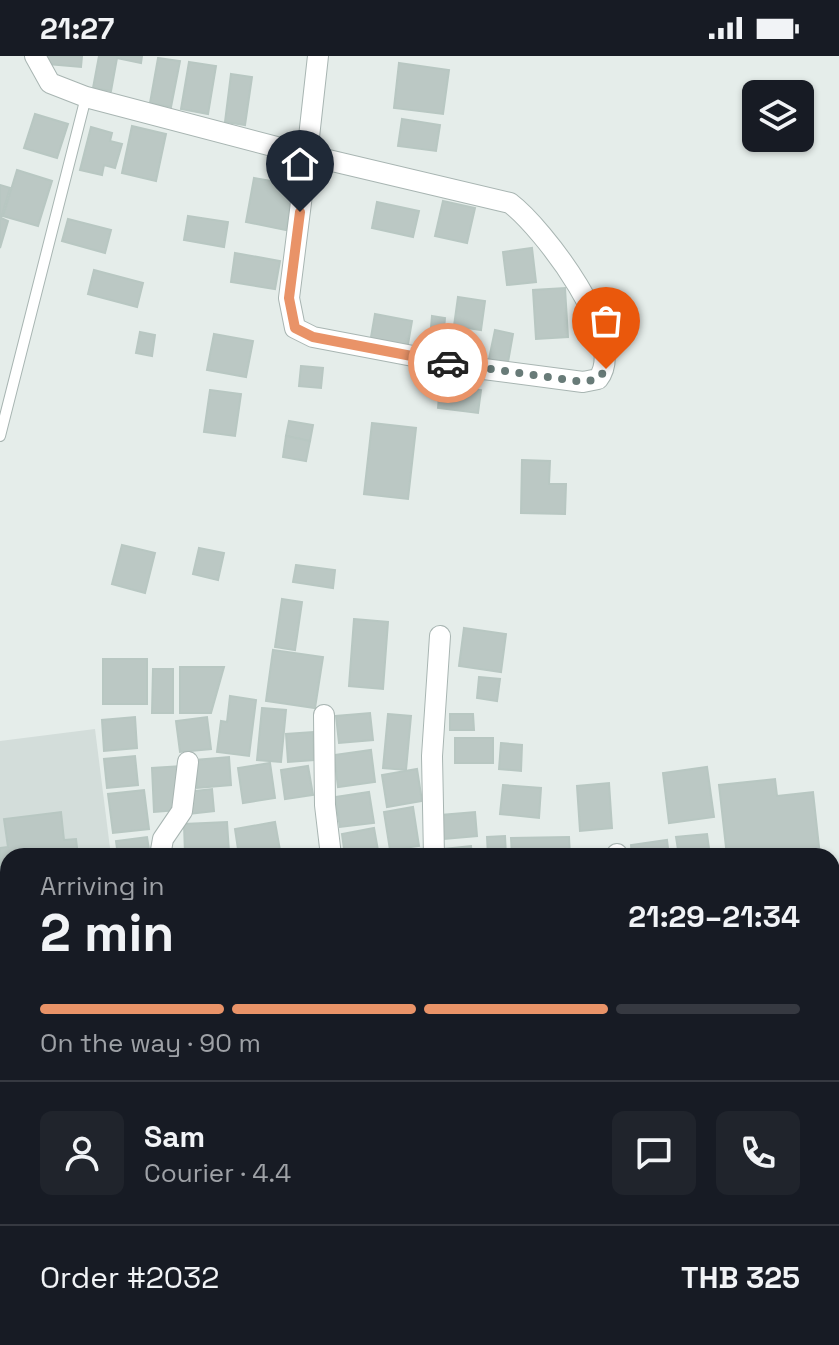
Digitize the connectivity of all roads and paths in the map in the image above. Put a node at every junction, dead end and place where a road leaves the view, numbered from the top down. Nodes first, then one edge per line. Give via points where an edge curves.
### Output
1 (35, 56) edge
2 (318, 56) edge
3 (86, 97) junction
4 (307, 155) junction
5 (1, 422) edge
6 (0, 436) edge
7 (440, 636) dead end
8 (324, 715) dead end
9 (188, 762) dead end
10 (161, 848) edge
11 (330, 848) edge
12 (434, 848) edge

1 - 3 street via 50,83
2 - 4 street
3 - 4 street
3 - 5 lane
4 - 4 street via 510,203 528,216 579,284 606,352 606,369 598,379 583,382 476,368 313,337 295,328 289,298
5 - 6 lane
7 - 12 street via 432,756
8 - 11 street
9 - 10 street via 182,811

